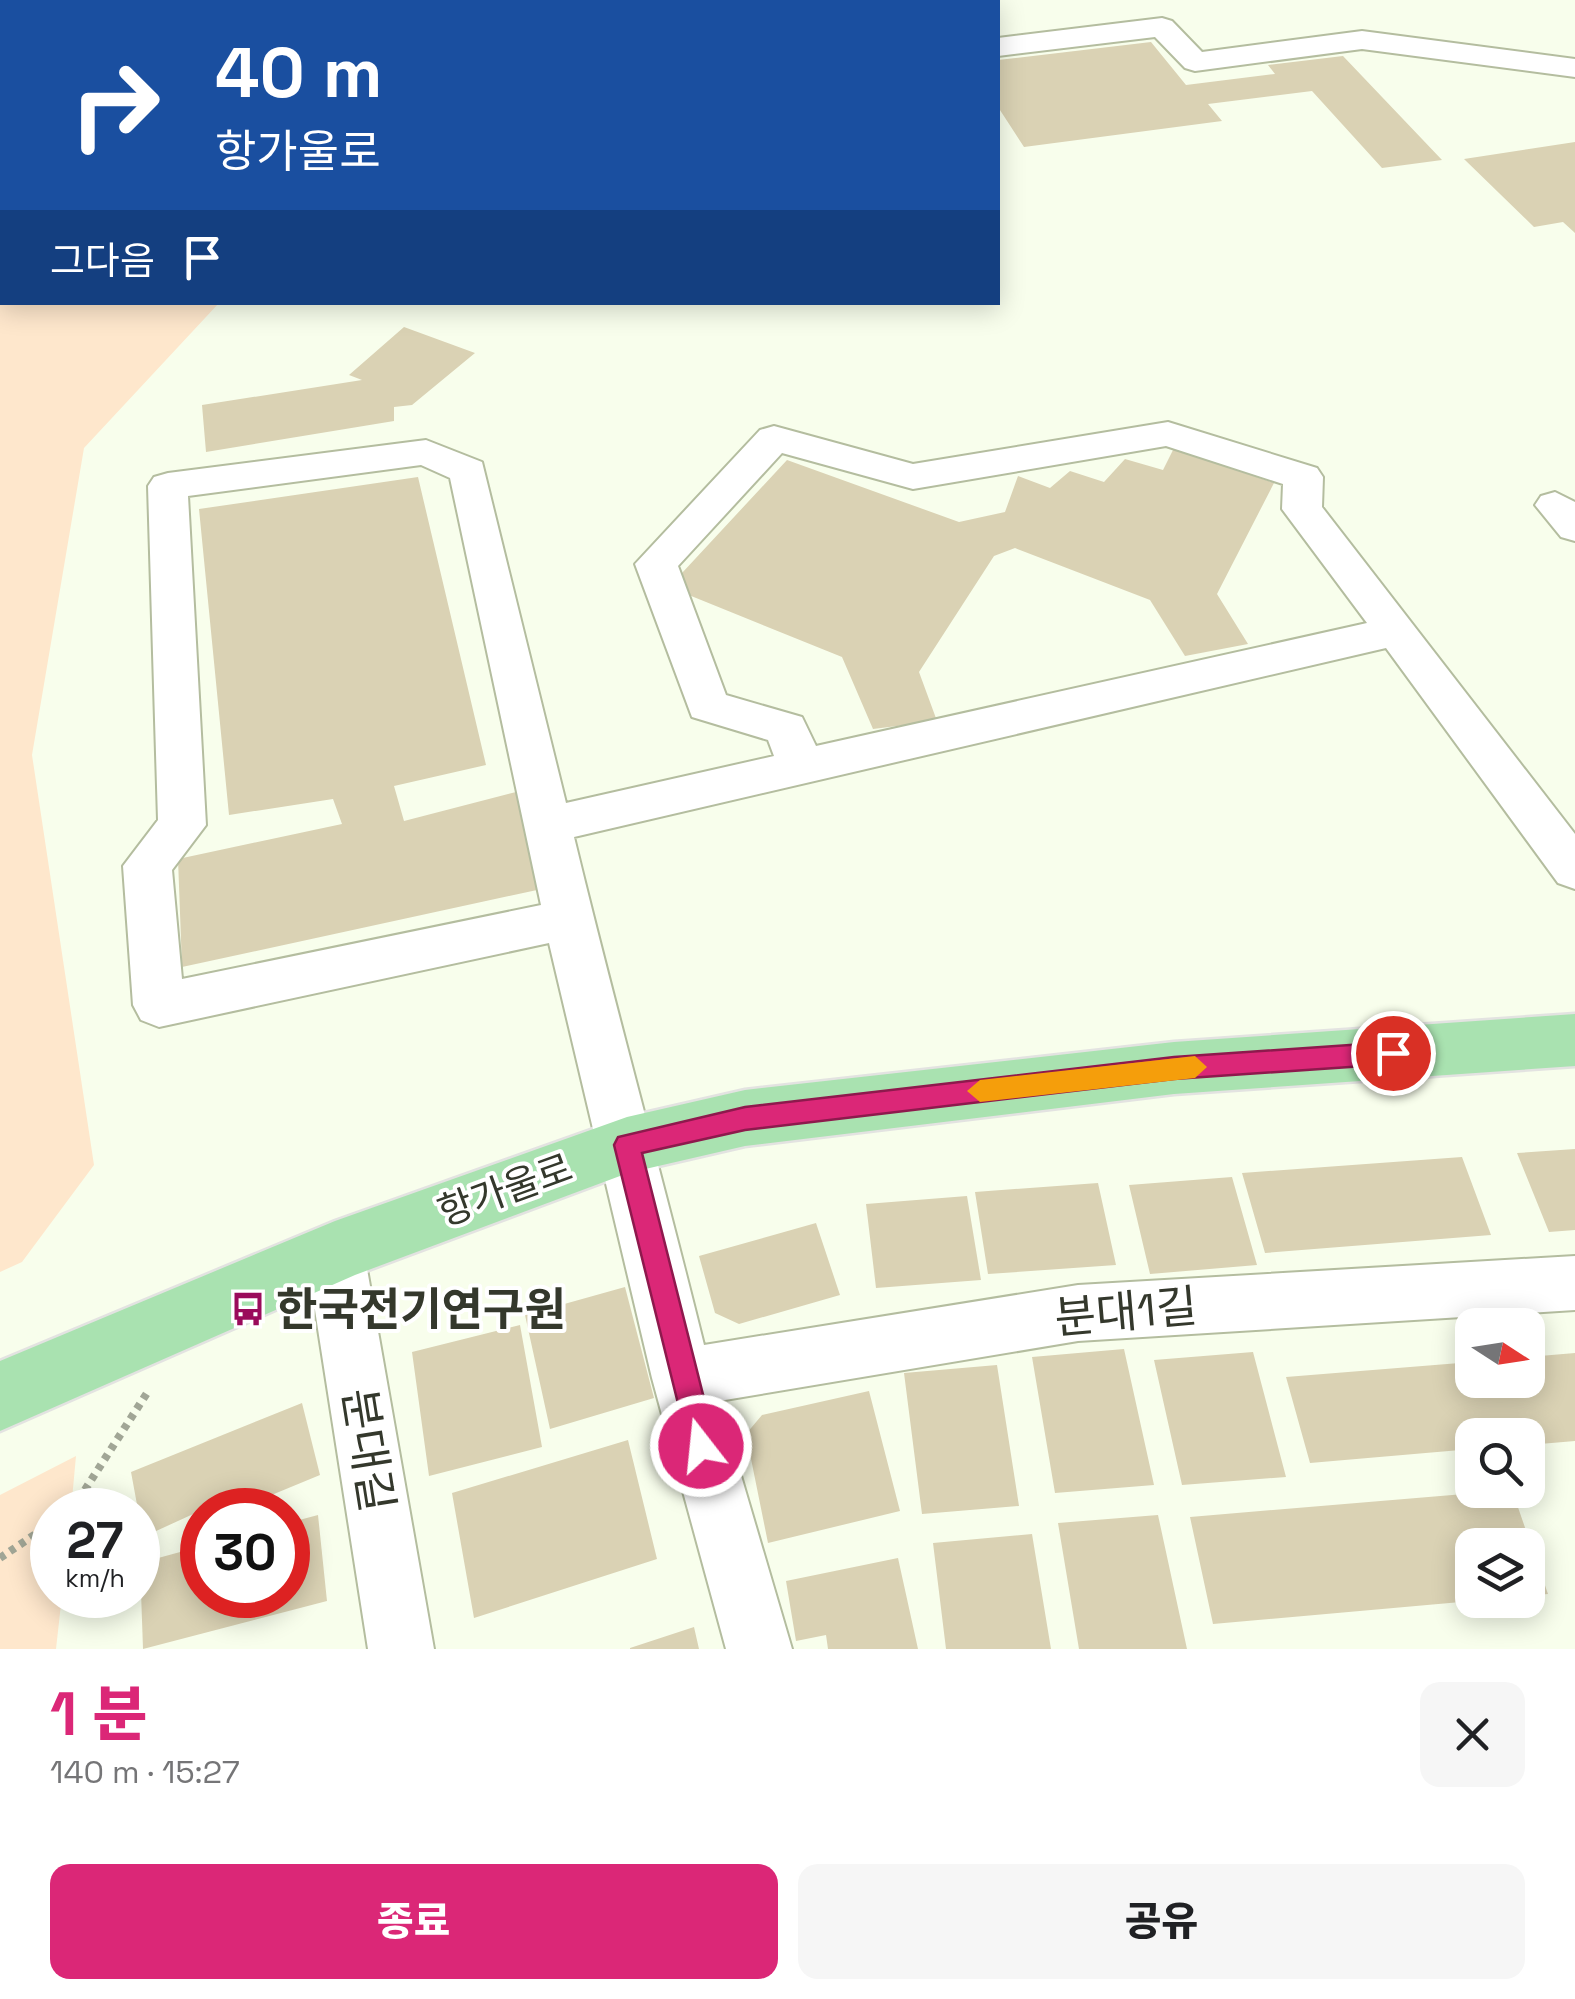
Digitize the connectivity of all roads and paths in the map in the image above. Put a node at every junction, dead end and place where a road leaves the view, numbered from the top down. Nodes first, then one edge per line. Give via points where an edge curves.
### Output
1 (1000, 47) edge
2 (1575, 68) edge
3 (1396, 631) junction
4 (802, 767) junction
5 (548, 825) junction
6 (1575, 870) edge
7 (570, 919) junction
8 (1575, 1040) edge
9 (627, 1145) junction
10 (336, 1252) junction
11 (1575, 1283) edge
12 (202, 1309) junction
13 (682, 1378) junction
14 (0, 1396) edge
15 (86, 1488) edge
16 (30, 1538) edge
17 (0, 1558) edge
18 (401, 1649) edge
19 (759, 1649) edge

1 - 2 street via 1162,27 1195,62 1362,40
3 - 4 street
3 - 4 street via 1302,509 1302,477 1168,434 913,477 774,438 656,564 708,706 786,729
3 - 6 street
4 - 5 street
5 - 7 street
5 - 7 street via 468,472 426,452 168,486 182,825 147,866 159,1005
7 - 9 street
8 - 9 main road, 항가울로 via 1174,1068 745,1118
9 - 10 main road, 항가울로
9 - 13 street
10 - 12 main road, 항가울로
10 - 18 street, 분대길
11 - 13 street, 분대1길 via 1078,1313
12 - 14 main road, 항가울로
12 - 15 path
13 - 19 street
16 - 17 path

